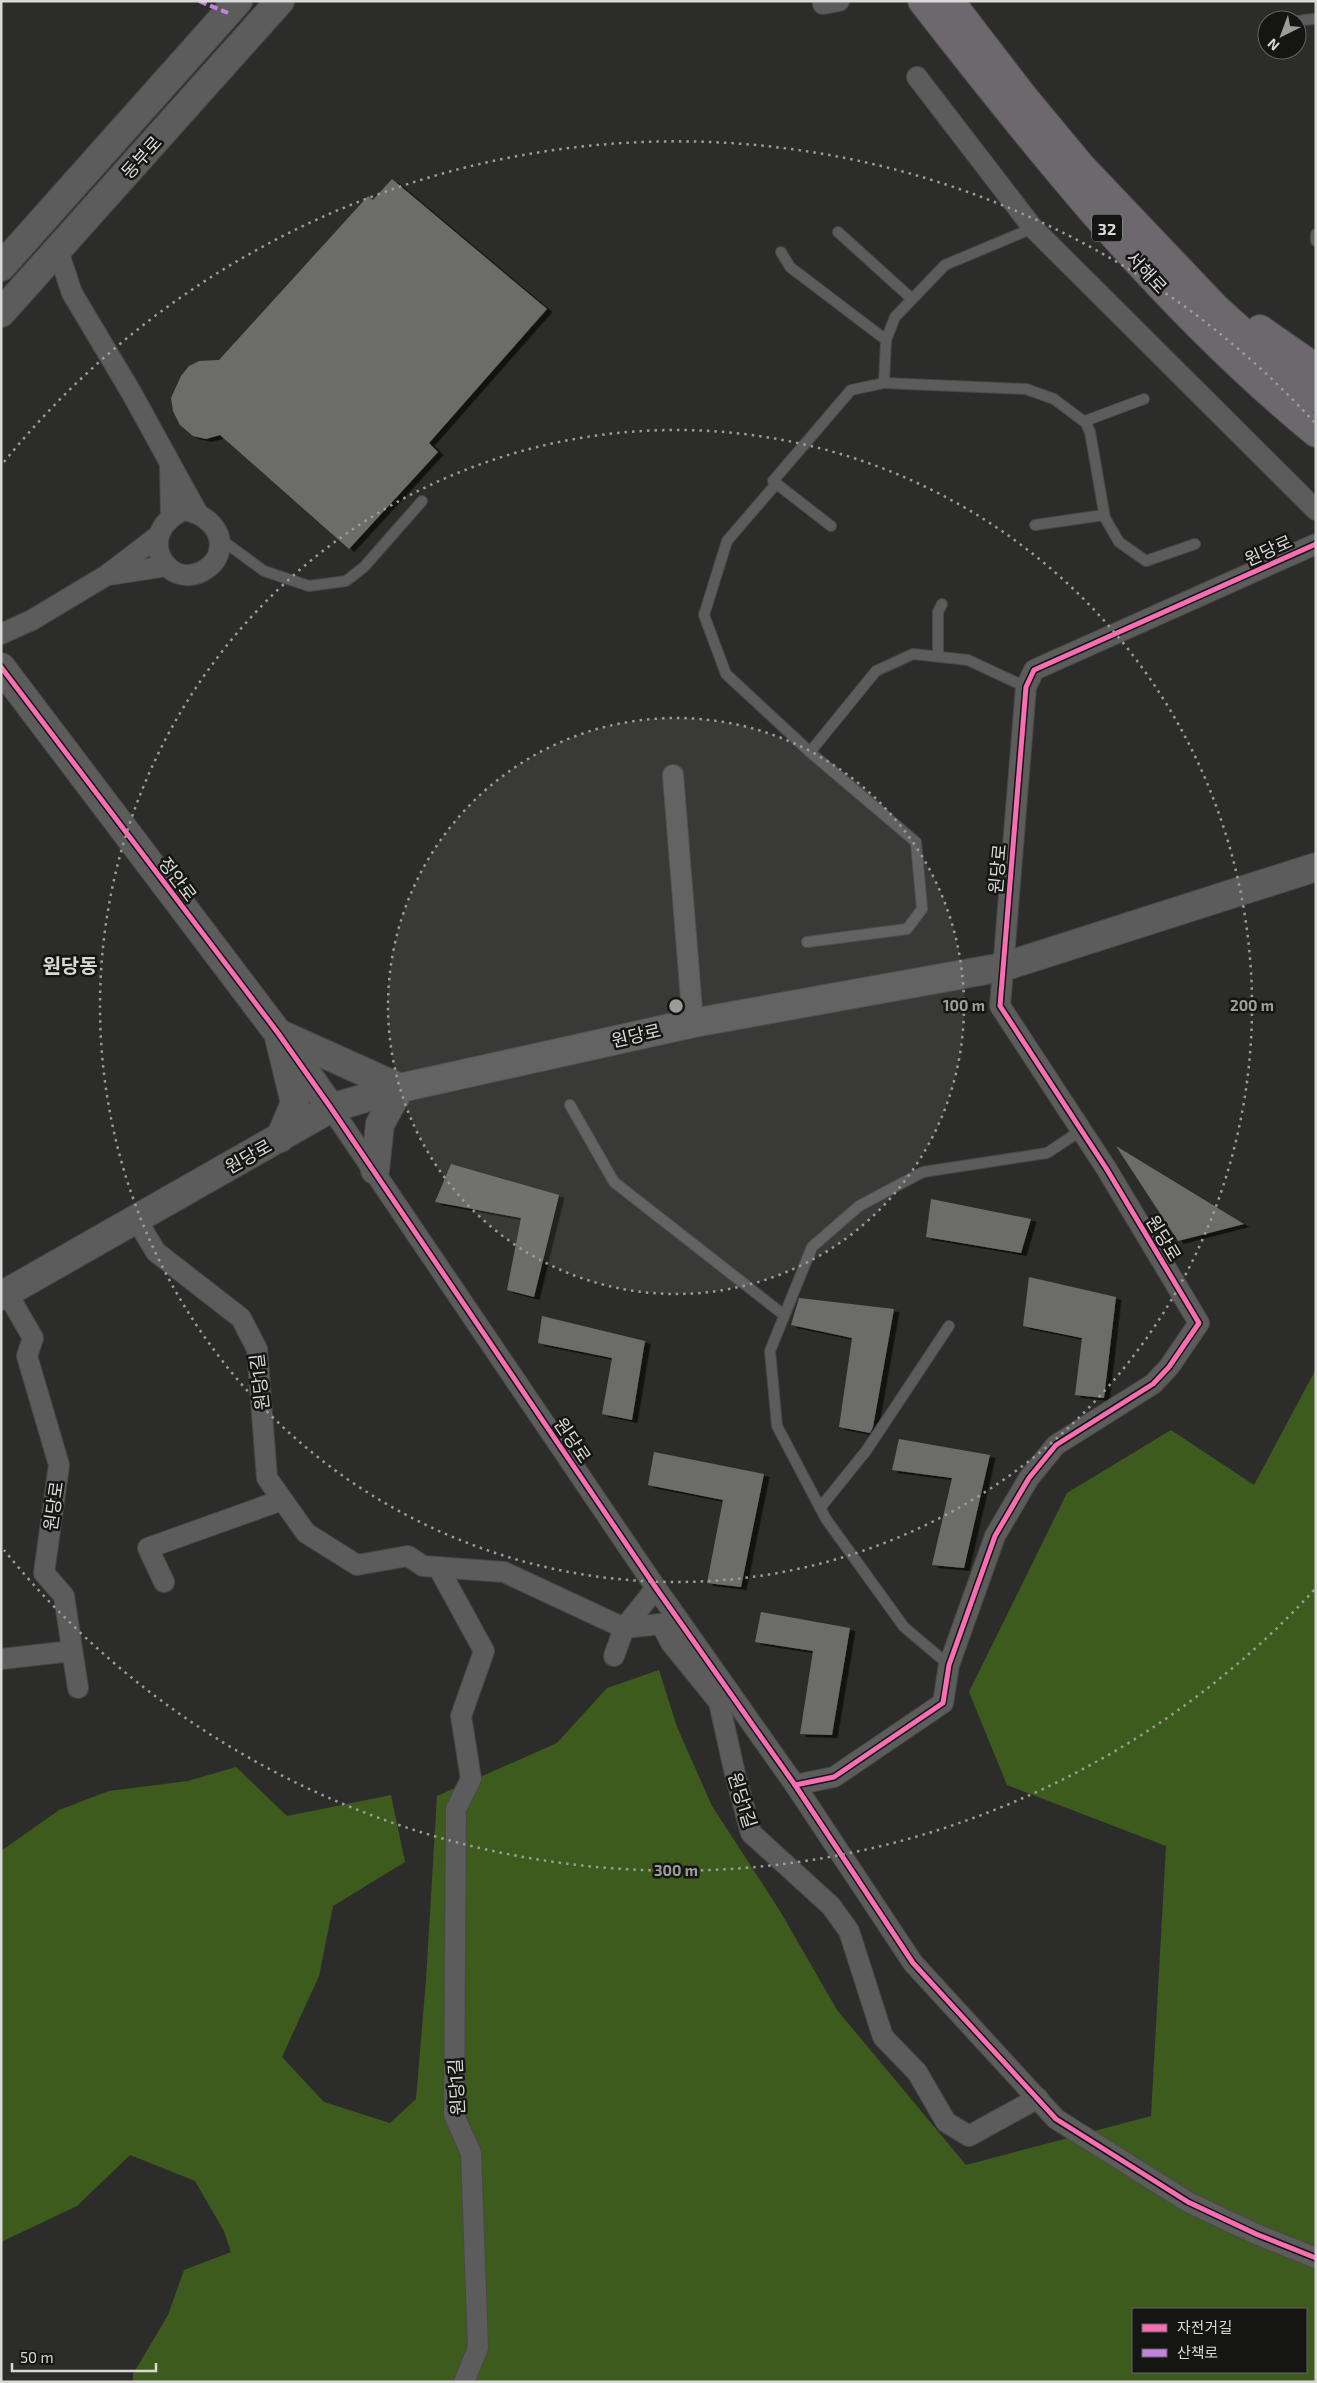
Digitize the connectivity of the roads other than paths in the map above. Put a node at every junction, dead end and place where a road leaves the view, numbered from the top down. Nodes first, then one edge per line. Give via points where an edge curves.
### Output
1 (238, 1) edge
2 (280, 1) edge
3 (901, 1) edge
4 (922, 1) edge
5 (950, 1) edge
6 (958, 1) edge
7 (998, 64) junction
8 (917, 77) dead end
9 (1009, 112) junction
10 (1033, 228) junction
11 (838, 232) dead end
12 (1316, 234) edge
13 (1316, 240) edge
14 (1151, 241) junction
15 (58, 251) junction
16 (781, 252) dead end
17 (1, 267) edge
18 (912, 299) junction
19 (1, 313) edge
20 (886, 340) junction
21 (1316, 368) edge
22 (884, 383) junction
23 (1316, 398) edge
24 (1144, 399) dead end
25 (1086, 422) junction
26 (1316, 433) edge
27 (170, 465) junction
28 (776, 484) junction
29 (422, 501) dead end
30 (1316, 510) edge
31 (197, 512) junction
32 (171, 516) junction
33 (1105, 518) junction
34 (1035, 525) dead end
35 (831, 526) dead end
36 (158, 536) junction
37 (219, 538) junction
38 (1195, 544) dead end
39 (1316, 544) edge
40 (167, 566) junction
41 (107, 575) junction
42 (942, 604) dead end
43 (1, 634) edge
44 (938, 655) junction
45 (1, 667) edge
46 (1026, 687) junction
47 (810, 752) junction
48 (673, 775) dead end
49 (1316, 867) edge
50 (807, 942) dead end
51 (1003, 967) junction
52 (693, 1023) junction
53 (278, 1034) junction
54 (400, 1088) junction
55 (570, 1105) dead end
56 (331, 1108) junction
57 (1082, 1130) junction
58 (280, 1138) junction
59 (375, 1170) junction
60 (136, 1219) junction
61 (4, 1295) edge
62 (784, 1315) junction
63 (949, 1326) dead end
64 (282, 1500) junction
65 (820, 1508) junction
66 (438, 1567) junction
67 (164, 1582) dead end
68 (656, 1588) junction
69 (624, 1628) junction
70 (72, 1652) junction
71 (614, 1656) dead end
72 (1, 1659) edge
73 (949, 1664) junction
74 (78, 1688) dead end
75 (795, 1784) junction
76 (1038, 2098) junction
77 (1316, 2258) edge
78 (464, 2382) edge

1 - 17 street, 동부로
2 - 15 street, 동부로
3 - 9 main road
4 - 9 main road, 서해로 / 32
5 - 7 main road, 서해로 / 32
6 - 7 main road
7 - 14 main road, 서해로 / 32 via 1081,166
8 - 10 street
9 - 26 main road, 서해로 / 32 via 1146,272 1225,351
10 - 18 lane via 945,265
10 - 30 street
11 - 18 lane
12 - 13 lane
14 - 21 main road via 1249,321
14 - 23 main road, 서해로 / 32 via 1217,309
15 - 19 street, 동부로
15 - 27 street via 72,293
16 - 20 lane via 790,267
18 - 20 lane via 895,317
20 - 22 lane
22 - 25 lane via 1026,389 1054,398
22 - 28 lane via 851,390 773,482
24 - 25 lane
25 - 33 lane
27 - 31 street
27 - 32 street
28 - 35 lane
28 - 47 lane via 727,542 704,615 726,674
29 - 37 lane via 364,567 346,581 309,586 264,571
31 - 32 street via 184,510
31 - 37 street via 214,525
32 - 36 street
33 - 34 lane
33 - 38 lane via 1119,542 1146,561
36 - 40 street via 158,550
36 - 41 street
37 - 40 street via 218,554 212,567 194,576 179,575
39 - 46 street, 원당로 via 1034,670
40 - 41 street
41 - 43 street via 32,620
42 - 44 lane via 938,612
44 - 46 lane via 968,660
44 - 47 lane via 913,654 876,671
45 - 53 street, 정안로
46 - 51 street, 원당로
47 - 50 lane via 916,842 922,908 908,930
48 - 52 street
49 - 51 street, 원당로
51 - 52 street, 원당로
51 - 57 street, 원당로 via 1000,1006
52 - 54 street, 원당로
53 - 54 street
53 - 56 street, 정안로
53 - 58 street via 295,1103
54 - 56 street, 원당로
54 - 59 street via 381,1121
55 - 62 lane via 614,1182
56 - 58 street, 원당로
56 - 59 street, 원당로
57 - 62 lane via 1047,1154 923,1172 859,1206 812,1247
57 - 73 street, 원당로 via 1199,1323 1169,1367 1153,1384 1056,1446 1029,1478 995,1536
58 - 60 street, 원당로
59 - 68 street, 원당로
60 - 61 street, 원당로
60 - 64 street, 원당1길 via 156,1252 241,1318 257,1349 268,1478
61 - 70 street, 원당로 via 33,1338 27,1356 59,1465 44,1573 64,1596
62 - 65 lane via 770,1351 777,1426
63 - 65 lane via 866,1451
64 - 66 street, 원당1길 via 306,1533 357,1565 408,1556 423,1566
64 - 67 street via 148,1548
65 - 73 lane via 904,1627
66 - 69 street, 원당1길 via 504,1572
66 - 78 street, 원당1길 via 484,1651 461,1716 472,1779 456,1809 454,2115 471,2153 478,2348
68 - 69 street
68 - 75 street, 원당로
69 - 71 street
69 - 76 street, 원당1길 via 661,1624 671,1643 719,1702 751,1833 831,1906 849,1931 883,2037 917,2072 946,2122 969,2136
70 - 72 street
70 - 74 street, 원당로
73 - 75 street via 943,1703 834,1777
75 - 76 street, 원당로 via 914,1963
76 - 77 street, 원당로 via 1056,2119 1188,2202

